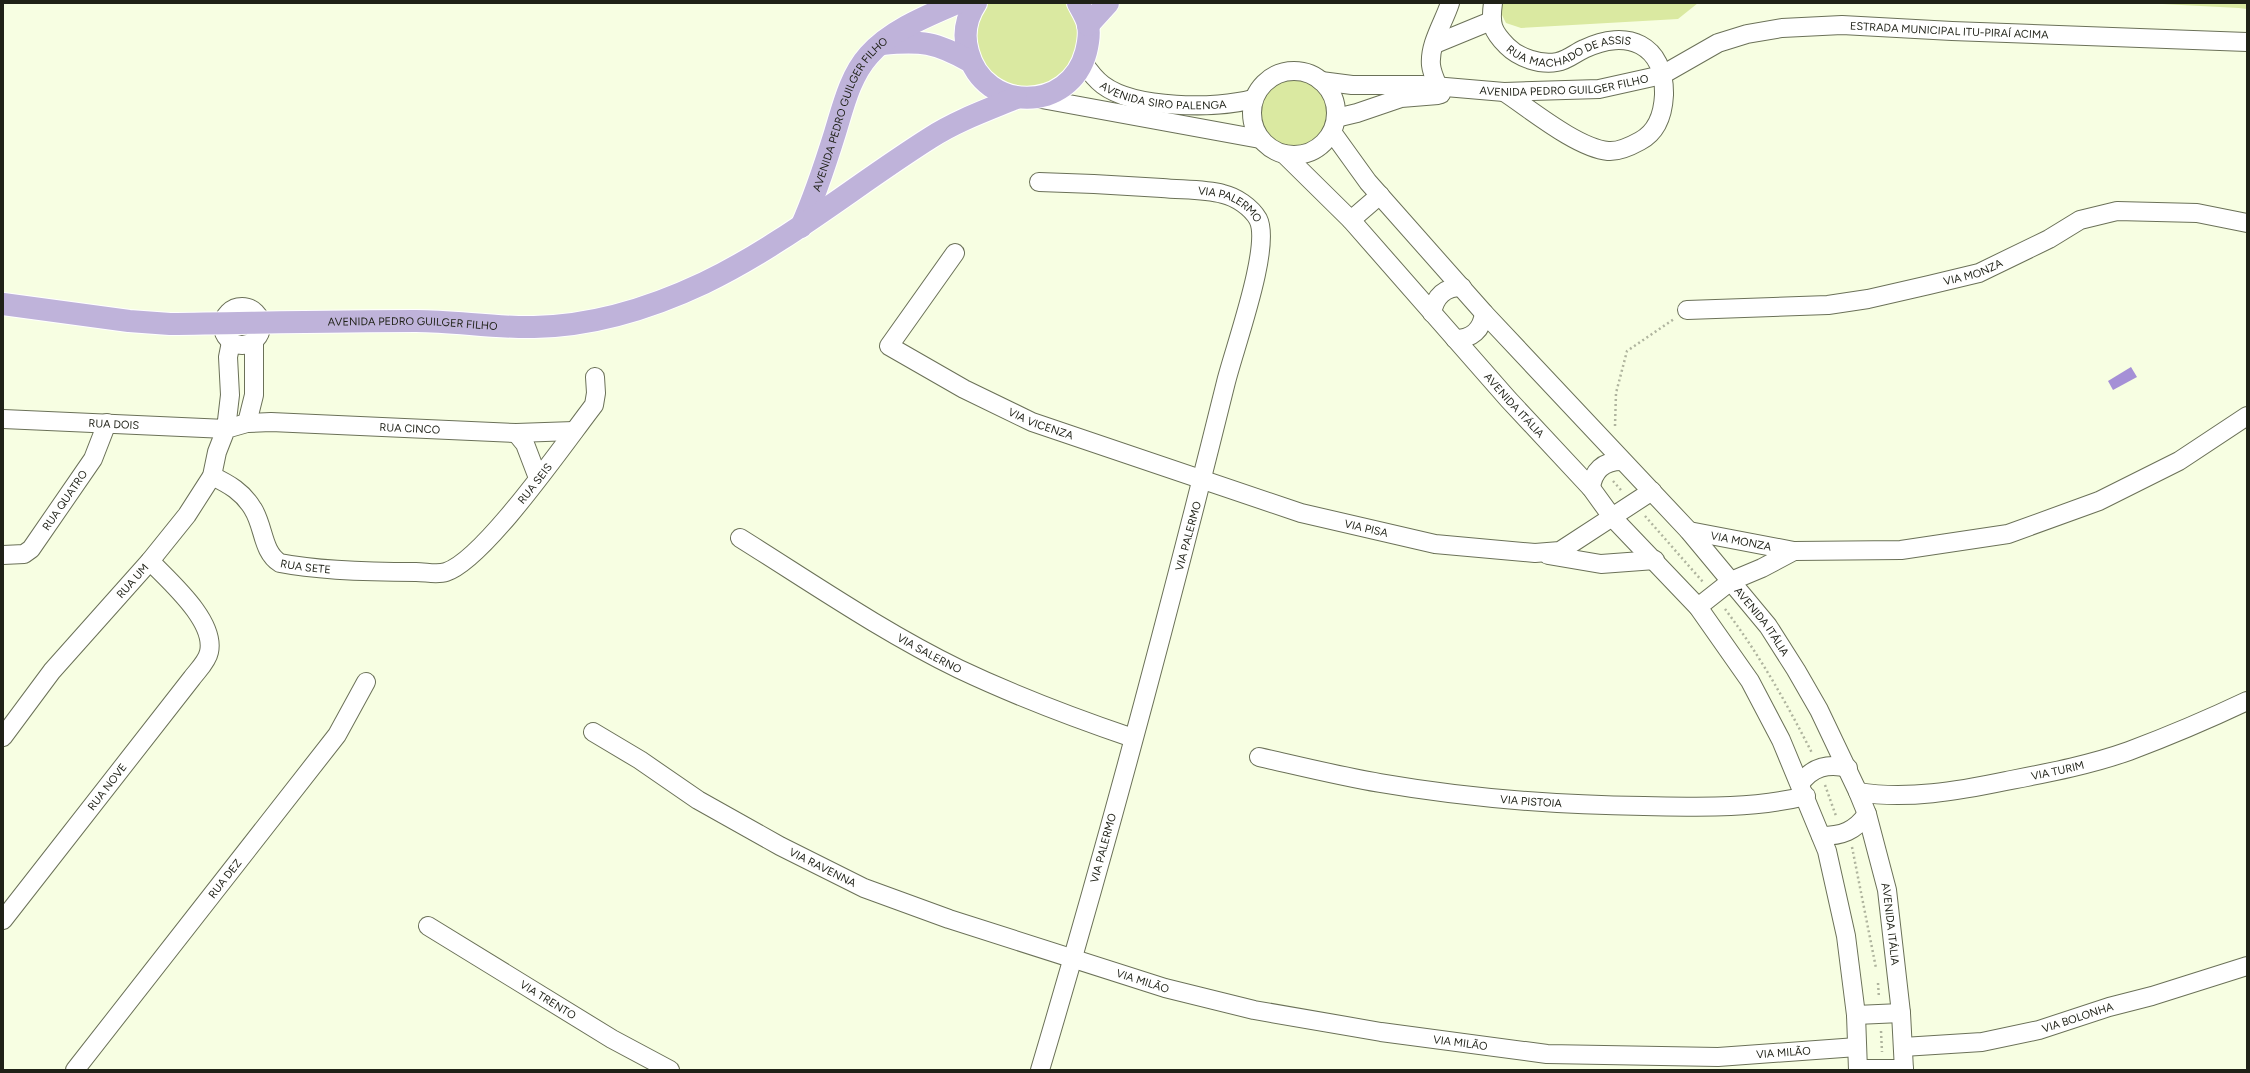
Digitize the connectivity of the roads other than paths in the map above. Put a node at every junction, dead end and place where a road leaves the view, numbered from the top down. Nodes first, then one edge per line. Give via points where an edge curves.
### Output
1 (957, 3) edge
2 (976, 3) edge
3 (1078, 3) edge
4 (1108, 3) edge
5 (1450, 3) edge
6 (1493, 3) edge
7 (1491, 21) junction
8 (1088, 25) junction
9 (2247, 42) edge
10 (881, 44) junction
11 (1434, 44) junction
12 (971, 62) junction
13 (1083, 62) junction
14 (1662, 75) junction
15 (1321, 81) junction
16 (1439, 90) junction
17 (1504, 92) junction
18 (1026, 98) junction
19 (1253, 99) junction
20 (1334, 125) junction
21 (1260, 139) junction
22 (1284, 154) junction
23 (1039, 182) dead end
24 (1380, 195) junction
25 (1351, 220) junction
26 (2247, 223) edge
27 (801, 227) junction
28 (955, 253) dead end
29 (1462, 287) junction
30 (3, 304) edge
31 (1687, 310) road end
32 (1432, 313) junction
33 (1484, 313) junction
34 (343, 321) junction
35 (133, 322) junction
36 (242, 328) junction
37 (1455, 339) junction
38 (595, 377) dead end
39 (2247, 416) edge
40 (3, 419) edge
41 (107, 423) junction
42 (247, 423) junction
43 (226, 429) junction
44 (574, 431) junction
45 (516, 433) junction
46 (1621, 461) junction
47 (212, 476) junction
48 (538, 478) junction
49 (1202, 481) junction
50 (1591, 488) junction
51 (1652, 491) junction
52 (1612, 517) junction
53 (1689, 531) junction
54 (740, 538) dead end
55 (1794, 551) junction
56 (1535, 553) junction
57 (3, 555) edge
58 (1655, 560) junction
59 (150, 561) junction
60 (446, 572) joint
61 (1730, 581) junction
62 (1698, 607) junction
63 (366, 682) dead end
64 (2247, 701) edge
65 (594, 732) dead end
66 (3, 737) edge
67 (1133, 738) junction
68 (1259, 757) dead end
69 (1848, 768) junction
70 (1803, 790) junction
71 (1858, 792) junction
72 (1867, 814) junction
73 (1821, 836) junction
74 (3, 920) edge
75 (428, 926) dead end
76 (1073, 960) junction
77 (2247, 966) edge
78 (1901, 1013) junction
79 (1856, 1015) junction
80 (1857, 1047) junction
81 (1903, 1047) junction
82 (1858, 1069) edge
83 (1904, 1069) edge
84 (75, 1070) edge
85 (670, 1070) edge
86 (1040, 1070) edge

1 - 10 main road via 915,22
2 - 12 main road, AVENIDA PEDRO GUILGER FILHO via 965,33
3 - 8 main road, AVENIDA PEDRO GUILGER FILHO
4 - 8 main road
5 - 11 street
6 - 7 street
7 - 11 street
7 - 14 street, RUA MACHADO DE ASSIS via 1496,35 1524,57 1542,62 1557,62 1609,40 1630,40 1640,43 1653,53
8 - 13 main road, AVENIDA PEDRO GUILGER FILHO via 1088,42
9 - 14 street, ESTRADA MUNICIPAL ITU-PIRAÍ ACIMA via 1842,25 1782,28 1718,43
10 - 12 main road, AVENIDA PEDRO GUILGER FILHO via 921,42 950,50
10 - 27 main road, AVENIDA PEDRO GUILGER FILHO via 868,56 850,88 815,195
11 - 16 street via 1431,65
12 - 18 main road, AVENIDA PEDRO GUILGER FILHO via 982,79 992,87
13 - 18 main road, AVENIDA PEDRO GUILGER FILHO via 1072,79 1056,92
13 - 19 street, AVENIDA SIRO PALENGA via 1104,86 1118,94 1143,100 1206,107
14 - 17 street, AVENIDA PEDRO GUILGER FILHO via 1599,89
14 - 17 street, RUA MACHADO DE ASSIS via 1664,96 1657,127 1647,137 1632,145 1610,151 1601,150 1572,137
15 - 16 street, AVENIDA PEDRO GUILGER FILHO via 1369,86 1422,84
15 - 19 street, AVENIDA PEDRO GUILGER FILHO via 1310,74 1282,72 1260,87
15 - 20 street, AVENIDA PEDRO GUILGER FILHO via 1330,91 1335,104
16 - 17 street, AVENIDA PEDRO GUILGER FILHO
16 - 20 street, AVENIDA PEDRO GUILGER FILHO via 1401,98 1357,113
18 - 21 street, AVENIDA PEDRO GUILGER FILHO
18 - 27 main road, AVENIDA PEDRO GUILGER FILHO via 932,137
19 - 21 street, AVENIDA PEDRO GUILGER FILHO via 1253,127
20 - 22 street, AVENIDA PEDRO GUILGER FILHO via 1324,143 1312,151 1298,155
20 - 24 street, AVENIDA ITÁLIA
21 - 22 street, AVENIDA PEDRO GUILGER FILHO via 1271,149
22 - 25 street, AVENIDA ITÁLIA
23 - 49 street, VIA PALERMO via 1223,194 1245,204 1259,220 1261,241 1254,287 1227,378
24 - 25 street
24 - 29 street, AVENIDA ITÁLIA
25 - 32 street, AVENIDA ITÁLIA
26 - 31 street, VIA MONZA via 2197,213 2104,213 2080,220 2049,239 1979,273 1929,285 1828,305
27 - 34 main road, AVENIDA PEDRO GUILGER FILHO via 741,264 702,284 651,305 612,317 533,327 446,321
28 - 49 street, VIA VICENZA via 889,346 964,389 1032,422
29 - 32 street via 1455,287 1441,294 1436,299
29 - 33 street, AVENIDA ITÁLIA
30 - 35 main road
32 - 37 street, AVENIDA ITÁLIA
33 - 37 street via 1480,327 1475,333 1462,339
33 - 46 street, AVENIDA ITÁLIA
34 - 36 main road, AVENIDA PEDRO GUILGER FILHO
34 - 36 main road via 328,330
35 - 36 main road via 167,315
35 - 36 main road via 157,333
36 - 42 street via 254,395
36 - 43 street, RUA UM via 228,356 230,395
37 - 50 street, AVENIDA ITÁLIA
38 - 44 street, RUA SEIS via 594,405
39 - 55 street, VIA MONZA via 2179,461 2099,501 2008,534 1901,550
40 - 41 street, RUA DOIS
41 - 43 street, RUA DOIS
41 - 57 street, RUA QUATRO via 93,459 35,543 24,554
42 - 43 street
42 - 45 street, RUA CINCO
43 - 47 street, RUA UM via 217,452
44 - 45 street, RUA CINCO
44 - 48 street, RUA SEIS
45 - 48 street via 525,444
46 - 50 street via 1606,463 1600,467 1592,479
46 - 51 street, AVENIDA ITÁLIA
47 - 59 street, RUA UM via 187,515
47 - 60 street, RUA SETE via 242,494 253,509 268,551 280,563 376,571
48 - 60 street, RUA SEIS via 521,501 467,560
49 - 56 street, VIA PISA via 1301,513 1435,544
49 - 67 street, VIA PALERMO
50 - 52 street, AVENIDA ITÁLIA
51 - 52 street
51 - 53 street, AVENIDA ITÁLIA
52 - 56 street, VIA PISA via 1560,551
52 - 58 street, AVENIDA ITÁLIA
53 - 55 street, VIA MONZA
53 - 61 street, AVENIDA ITÁLIA
54 - 67 street, VIA SALERNO via 887,630 958,668 1050,709
55 - 61 street, VIA MONZA
56 - 58 street, VIA PISA via 1601,564
58 - 62 street, AVENIDA ITÁLIA
59 - 66 street, RUA UM via 52,670
59 - 74 street, RUA NOVE via 189,601 197,613 208,638 209,652 192,678
61 - 62 street, VIA MONZA
61 - 69 street, AVENIDA ITÁLIA via 1768,626 1792,664
62 - 70 street, AVENIDA ITÁLIA via 1750,681 1781,740
63 - 84 street, RUA DEZ via 337,735
64 - 71 street, VIA TURIM via 2128,751 2049,773 1944,792 1899,795
65 - 76 street, VIA RAVENNA via 698,800 780,846 864,888
67 - 76 street, VIA PALERMO
68 - 70 street, VIA PISTOIA via 1380,783 1512,801 1711,808 1775,803
69 - 70 street via 1824,766 1812,771
69 - 71 street, AVENIDA ITÁLIA
70 - 73 street, AVENIDA ITÁLIA
71 - 72 street, AVENIDA ITÁLIA
72 - 73 street via 1860,824 1850,831
72 - 78 street, AVENIDA ITÁLIA via 1887,890
73 - 79 street, AVENIDA ITÁLIA via 1827,851 1846,936
75 - 85 street, VIA TRENTO via 612,1039
76 - 80 street, VIA MILÃO via 1166,988 1254,1010 1381,1032 1547,1054 1718,1057
76 - 86 street, VIA PALERMO
77 - 81 street, VIA BOLONHA via 2039,1030 1982,1042
78 - 79 street
78 - 81 street, AVENIDA ITÁLIA
79 - 80 street, AVENIDA ITÁLIA
80 - 82 street, AVENIDA ITÁLIA
81 - 83 street, AVENIDA ITÁLIA
82 - 83 street, AVENIDA ITÁLIA

